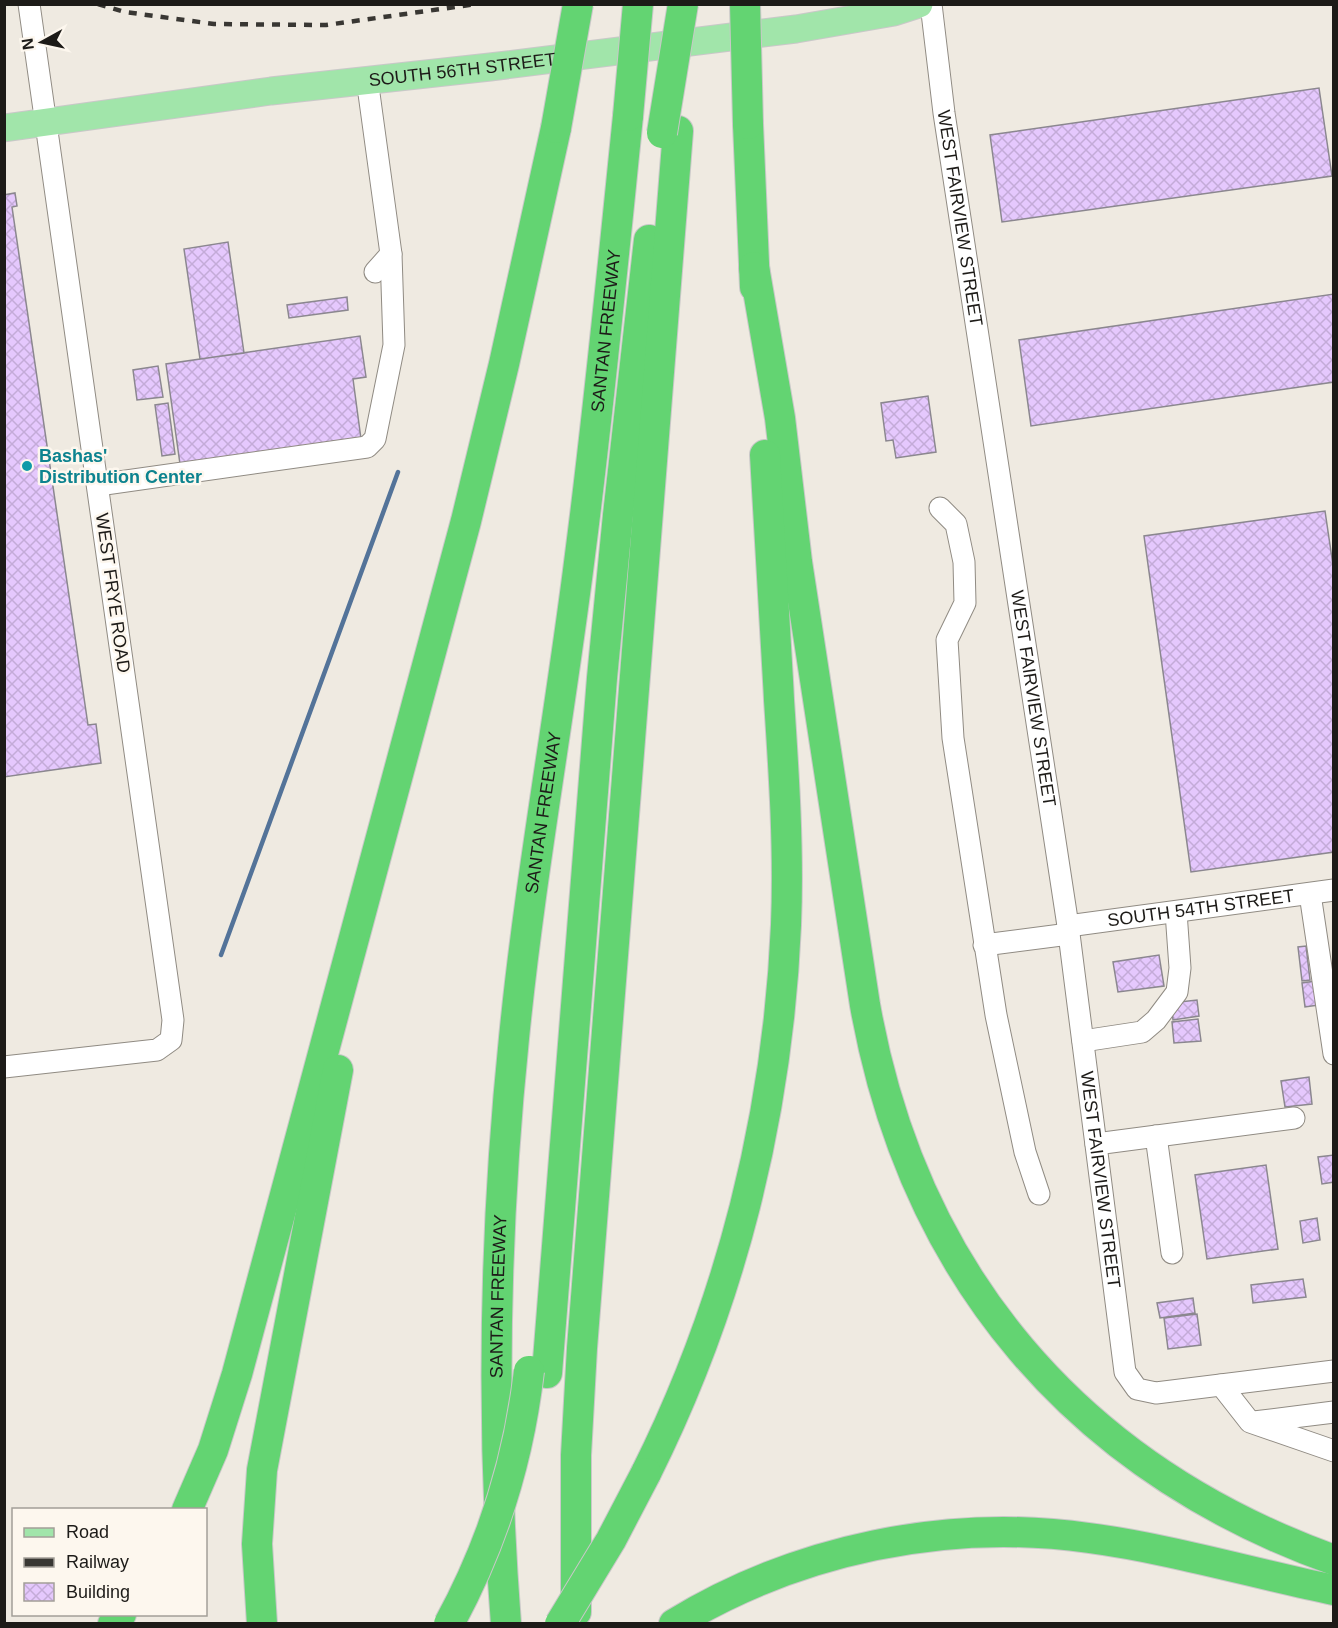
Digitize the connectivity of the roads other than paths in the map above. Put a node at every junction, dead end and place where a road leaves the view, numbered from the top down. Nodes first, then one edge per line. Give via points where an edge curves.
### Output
1 (29, 4) edge
2 (578, 4) edge
3 (638, 4) edge
4 (683, 4) edge
5 (689, 4) edge
6 (745, 4) edge
7 (919, 4) edge
8 (931, 4) edge
9 (367, 79) junction
10 (46, 123) junction
11 (4, 128) edge
12 (670, 132) junction
13 (391, 254) junction
14 (754, 267) junction
15 (375, 272) dead end
16 (608, 319) junction
17 (98, 485) junction
18 (939, 508) dead end
19 (369, 886) junction
20 (1322, 892) edge
21 (1176, 912) junction
22 (1069, 930) junction
23 (984, 945) junction
24 (1334, 963) edge
25 (1083, 1041) junction
26 (1334, 1054) edge
27 (4, 1067) edge
28 (1294, 1118) dead end
29 (1156, 1136) junction
30 (1096, 1144) junction
31 (1039, 1194) dead end
32 (1172, 1253) dead end
33 (1334, 1371) edge
34 (538, 1372) junction
35 (1221, 1385) junction
36 (1334, 1412) edge
37 (1250, 1422) junction
38 (1334, 1451) edge
39 (186, 1508) edge
40 (1334, 1560) edge
41 (1334, 1590) edge
42 (676, 1622) edge
43 (262, 1623) edge
44 (450, 1623) edge
45 (470, 1623) edge
46 (506, 1623) edge
47 (560, 1623) edge
48 (576, 1623) edge

1 - 10 street, WEST FRYE ROAD
2 - 19 highway, bridge via 556,128 483,453
3 - 16 highway, SANTAN FREEWAY, bridge
4 - 12 highway, bridge
5 - 12 highway
6 - 14 highway, bridge
7 - 9 main road, SOUTH 56TH STREET via 796,29
8 - 22 street, WEST FAIRVIEW STREET via 944,113
9 - 10 main road, SOUTH 56TH STREET
9 - 13 street
10 - 11 main road, SOUTH 56TH STREET
10 - 17 street, WEST FRYE ROAD
12 - 34 highway via 618,515
12 - 48 highway via 582,1348 576,1455
13 - 15 street
13 - 17 street via 394,345 375,440 367,447
14 - 40 highway via 780,418 797,562 871,1038 895,1128 916,1182 956,1259 991,1311 1036,1366 1084,1414 1134,1455 1192,1493 1256,1527
14 - 47 highway, bridge via 787,877 782,985 766,1108 741,1222 697,1360 673,1418 607,1548
16 - 34 highway via 596,558
16 - 46 highway, SANTAN FREEWAY via 509,1088 497,1355
17 - 27 street, WEST FRYE ROAD via 173,1020 171,1040 157,1050
18 - 23 street via 956,524 964,562 965,603 947,640 953,738
19 - 39 highway via 235,1383 213,1450
19 - 43 highway via 354,988 262,1470 257,1544
20 - 21 street, SOUTH 54TH STREET
20 - 24 street
20 - 26 street
21 - 22 street, SOUTH 54TH STREET
21 - 25 street via 1180,968 1177,992 1142,1032
22 - 23 street, SOUTH 54TH STREET
22 - 25 street, WEST FAIRVIEW STREET
23 - 31 street via 1025,1152
25 - 30 street, WEST FAIRVIEW STREET
28 - 29 street
29 - 30 street
29 - 32 street
30 - 35 street, WEST FAIRVIEW STREET via 1125,1372 1137,1389 1156,1393
33 - 35 street
34 - 44 highway, bridge via 506,1488 479,1563
34 - 45 highway via 537,1436 518,1509
35 - 37 street
36 - 37 street
37 - 38 street
41 - 42 highway via 1089,1538 1023,1532 975,1533 905,1540 823,1558 755,1582

